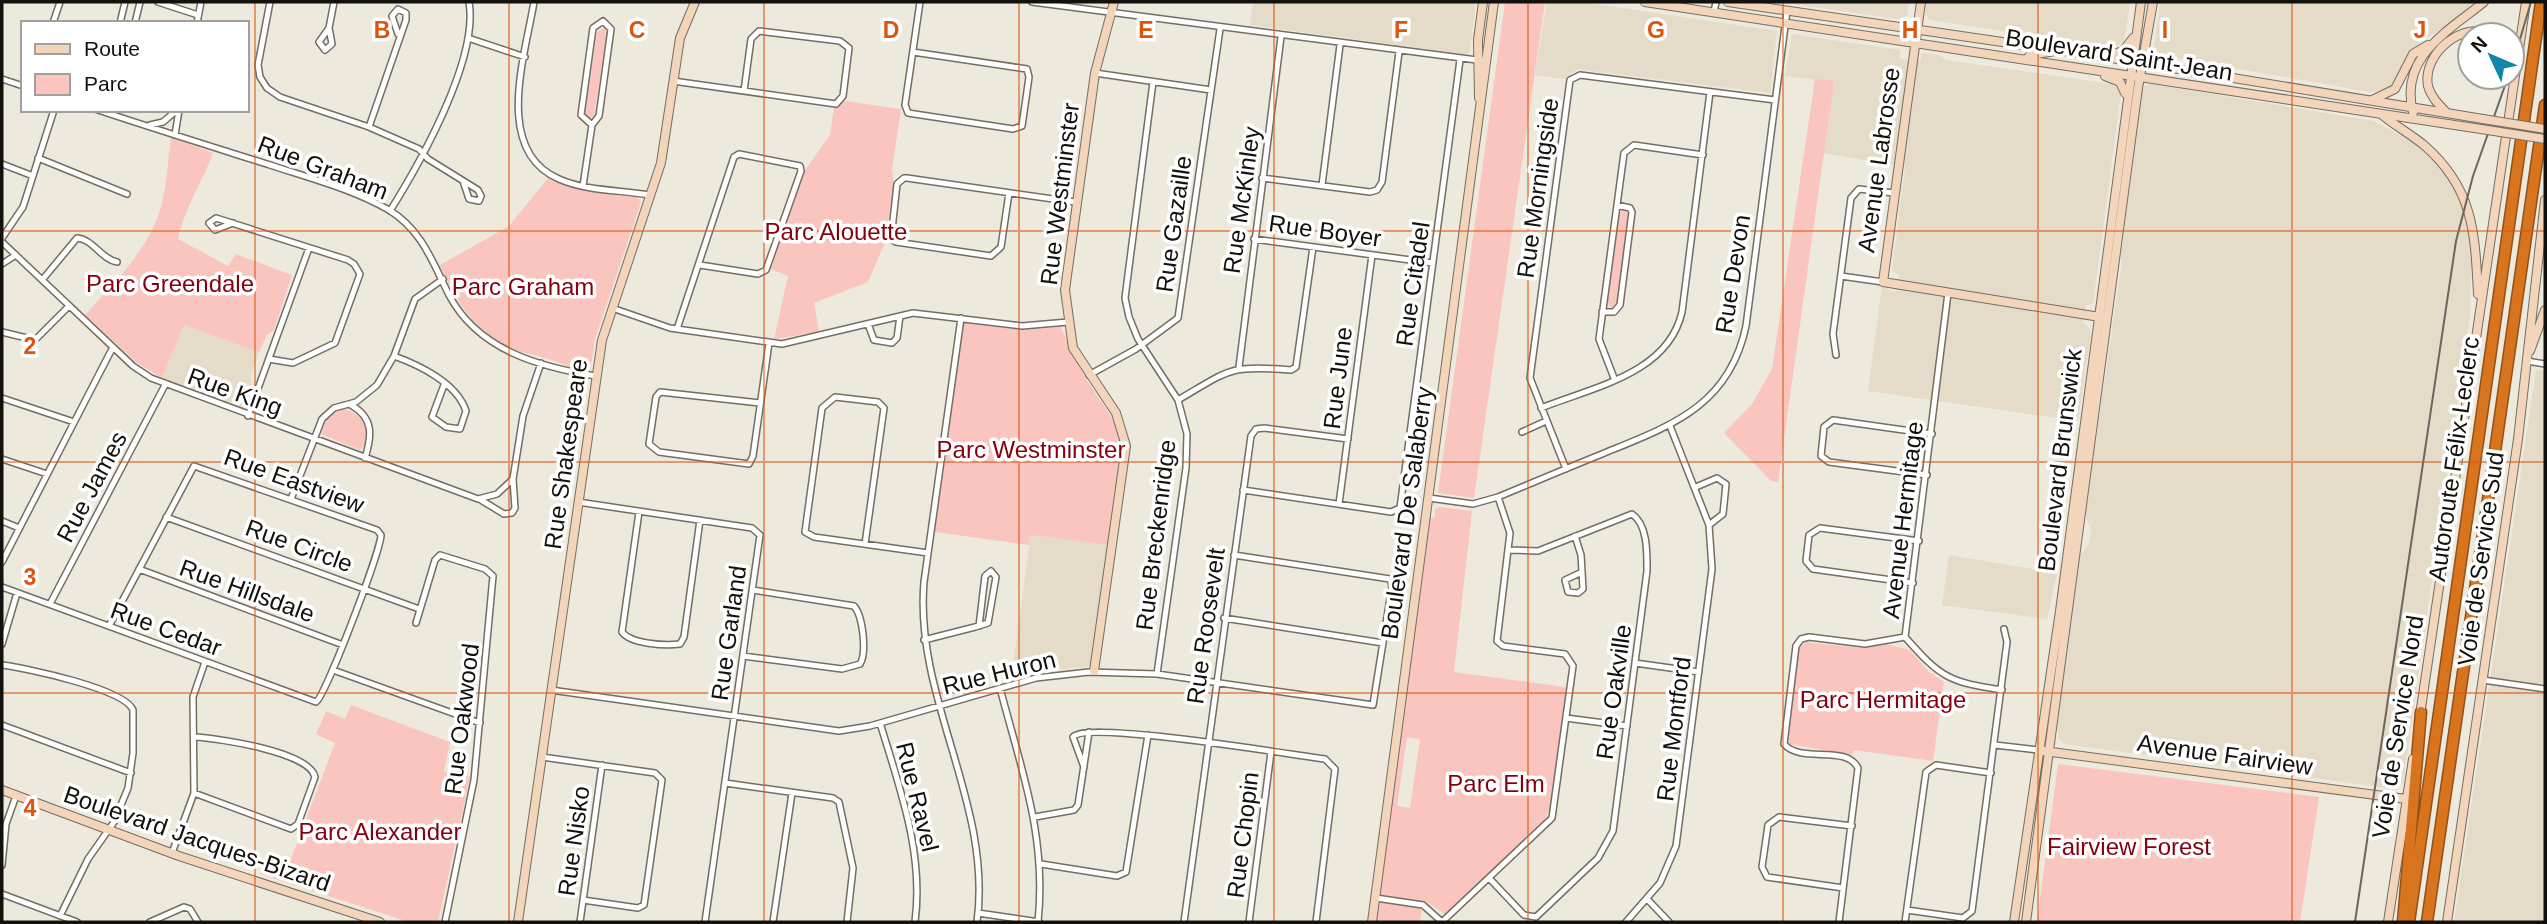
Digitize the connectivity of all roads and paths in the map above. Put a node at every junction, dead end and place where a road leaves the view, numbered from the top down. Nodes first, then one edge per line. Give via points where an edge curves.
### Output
1 (60, 2) edge
2 (125, 2) edge
3 (140, 2) edge
4 (158, 2) edge
5 (201, 2) edge
6 (270, 2) edge
7 (334, 2) edge
8 (469, 2) edge
9 (534, 2) edge
10 (695, 2) edge
11 (920, 2) edge
12 (1032, 2) edge
13 (1114, 2) edge
14 (1483, 2) edge
15 (1494, 2) edge
16 (1644, 2) edge
17 (1716, 2) edge
18 (1728, 2) edge
19 (1921, 2) edge
20 (2141, 2) edge
21 (2152, 2) edge
22 (2484, 2) edge
23 (2526, 2) edge
24 (2541, 2) edge
25 (1708, 8) edge
26 (1787, 11) junction
27 (1112, 13) junction
28 (198, 15) junction
29 (54, 21) edge
30 (121, 21) edge
31 (135, 21) edge
32 (197, 21) edge
33 (2523, 21) edge
34 (1785, 23) junction
35 (329, 28) dead end
36 (1220, 29) junction
37 (1916, 29) junction
38 (398, 34) dead end
39 (2136, 34) junction
40 (1281, 37) junction
41 (2456, 37) edge
42 (468, 38) junction
43 (1914, 43) junction
44 (2431, 44) junction
45 (1340, 45) junction
46 (2059, 50) junction
47 (913, 52) junction
48 (1399, 52) junction
49 (525, 57) junction
50 (2105, 57) junction
51 (1460, 60) junction
52 (1477, 60) junction
53 (2026, 60) junction
54 (2132, 61) junction
55 (2143, 63) junction
56 (2084, 69) junction
57 (1095, 73) junction
58 (2130, 76) junction
59 (2140, 77) junction
60 (2, 79) edge
61 (673, 81) junction
62 (1153, 82) junction
63 (21, 85) edge
64 (1211, 90) junction
65 (744, 91) junction
66 (2513, 91) edge
67 (1710, 92) junction
68 (2127, 99) junction
69 (1775, 100) junction
70 (2372, 100) junction
71 (2545, 105) edge
72 (1480, 108) junction
73 (2412, 108) junction
74 (53, 112) edge
75 (104, 112) edge
76 (176, 112) edge
77 (178, 112) edge
78 (2381, 114) junction
79 (2447, 114) junction
80 (2414, 119) junction
81 (593, 125) junction
82 (146, 126) junction
83 (369, 127) junction
84 (2545, 129) edge
85 (175, 135) junction
86 (2545, 139) edge
87 (424, 154) junction
88 (1703, 155) junction
89 (38, 158) junction
90 (2, 163) edge
91 (33, 176) junction
92 (1262, 178) junction
93 (463, 181) dead end
94 (583, 186) junction
95 (1322, 186) junction
96 (1009, 192) junction
97 (1894, 193) junction
98 (127, 194) dead end
99 (650, 195) junction
100 (2545, 200) edge
101 (1076, 202) junction
102 (1617, 205) junction
103 (390, 211) junction
104 (233, 223) dead end
105 (1254, 239) junction
106 (2, 240) edge
107 (1313, 247) junction
108 (309, 248) junction
109 (16, 255) junction
110 (1372, 255) junction
111 (117, 262) dead end
112 (1433, 263) junction
113 (2, 264) edge
114 (699, 265) junction
115 (1841, 276) junction
116 (43, 279) junction
117 (443, 279) junction
118 (1883, 282) junction
119 (1948, 293) junction
120 (69, 306) junction
121 (2479, 307) junction
122 (611, 308) junction
123 (2545, 310) edge
124 (1602, 312) junction
125 (900, 316) junction
126 (2102, 317) junction
127 (961, 318) junction
128 (1068, 322) junction
129 (868, 324) junction
130 (677, 329) junction
131 (2, 332) edge
132 (769, 343) junction
133 (1142, 345) junction
134 (113, 348) junction
135 (1836, 355) dead end
136 (394, 356) junction
137 (269, 359) junction
138 (2527, 361) junction
139 (541, 363) junction
140 (2545, 364) edge
141 (1239, 367) junction
142 (1089, 375) junction
143 (596, 376) junction
144 (1614, 379) junction
145 (165, 385) junction
146 (444, 385) junction
147 (2, 398) edge
148 (1178, 400) junction
149 (760, 403) junction
150 (351, 405) junction
151 (1541, 408) junction
152 (248, 416) junction
153 (1546, 421) junction
154 (74, 422) junction
155 (1670, 426) junction
156 (1522, 432) dead end
157 (1932, 433) junction
158 (1348, 439) junction
159 (313, 440) junction
160 (365, 458) junction
161 (2, 459) edge
162 (1566, 469) junction
163 (47, 474) junction
164 (1927, 475) junction
165 (513, 479) junction
166 (1696, 487) junction
167 (1243, 490) junction
168 (1497, 497) junction
169 (1429, 498) junction
170 (291, 499) junction
171 (480, 499) junction
172 (578, 502) junction
173 (1339, 504) junction
174 (639, 512) junction
175 (166, 517) junction
176 (700, 520) junction
177 (2, 521) edge
178 (1709, 525) junction
179 (19, 528) junction
180 (1575, 536) junction
181 (1919, 541) junction
182 (865, 544) junction
183 (1508, 551) junction
184 (928, 553) junction
185 (1234, 555) junction
186 (2, 562) edge
187 (139, 569) junction
188 (1582, 572) dead end
189 (1913, 583) junction
190 (2, 587) edge
191 (363, 589) junction
192 (753, 590) junction
193 (18, 593) junction
194 (50, 604) junction
195 (419, 610) junction
196 (1224, 618) junction
197 (416, 623) dead end
198 (109, 626) junction
199 (979, 626) junction
200 (2004, 629) dead end
201 (1905, 637) junction
202 (924, 640) junction
203 (1383, 643) junction
204 (2, 644) edge
205 (343, 645) junction
206 (743, 656) junction
207 (205, 662) junction
208 (1635, 663) junction
209 (2, 665) edge
210 (333, 670) junction
211 (1094, 671) junction
212 (1699, 672) junction
213 (1157, 674) junction
214 (2483, 680) junction
215 (1215, 684) junction
216 (1000, 688) junction
217 (2545, 689) edge
218 (551, 690) junction
219 (2002, 690) junction
220 (940, 706) junction
221 (2421, 712) junction
222 (735, 717) junction
223 (1566, 718) junction
224 (480, 723) junction
225 (880, 723) junction
226 (2, 725) edge
227 (1627, 726) junction
228 (1089, 732) junction
229 (1148, 735) junction
230 (194, 737) junction
231 (1207, 743) junction
232 (1995, 745) junction
233 (2038, 750) junction
234 (2049, 751) junction
235 (1272, 752) junction
236 (541, 757) junction
237 (602, 765) junction
238 (1084, 767) junction
239 (131, 773) junction
240 (1991, 773) junction
241 (725, 783) junction
242 (2, 790) edge
243 (194, 793) junction
244 (792, 793) junction
245 (16, 796) junction
246 (2406, 799) junction
247 (1035, 817) junction
248 (1852, 826) junction
249 (107, 830) junction
250 (172, 853) junction
251 (1041, 864) junction
252 (2, 865) edge
253 (1489, 878) junction
254 (1843, 888) junction
255 (2, 894) edge
256 (1376, 898) junction
257 (583, 900) junction
258 (1648, 900) junction
259 (1907, 910) junction
260 (978, 913) junction
261 (60, 916) junction
262 (77, 922) edge
263 (150, 922) edge
264 (198, 922) edge
265 (380, 922) edge
266 (444, 922) edge
267 (517, 922) edge
268 (580, 922) edge
269 (705, 922) edge
270 (773, 922) edge
271 (847, 922) edge
272 (915, 922) edge
273 (977, 922) edge
274 (1038, 922) edge
275 (1184, 922) edge
276 (1249, 922) edge
277 (1316, 922) edge
278 (1372, 922) edge
279 (1442, 922) edge
280 (1626, 922) edge
281 (1669, 922) edge
282 (1839, 922) edge
283 (1905, 922) edge
284 (2014, 922) edge
285 (2026, 922) edge
286 (2388, 922) edge
287 (2403, 922) edge
288 (2409, 922) edge
289 (2427, 922) edge
290 (2447, 922) edge

1 - 29 street
2 - 30 street
3 - 31 street
4 - 28 street
5 - 28 street
6 - 83 street via 258,65 262,82 280,97
7 - 35 street
8 - 42 street
9 - 49 street
10 - 61 street, Rue Shakespeare via 681,33
11 - 47 street
12 - 27 street
13 - 27 street, Rue Westminster
14 - 52 street, Boulevard De Salaberry
15 - 72 street, Boulevard De Salaberry
16 - 25 street, Boulevard Saint-Jean
17 - 25 street
18 - 26 street, Boulevard Saint-Jean
19 - 37 street, Avenue Labrosse
20 - 39 street, Boulevard Brunswick
21 - 55 street, Boulevard Brunswick
22 - 44 street
23 - 33 street
24 - 288 highway, Autoroute Félix-Leclerc
25 - 34 street, Boulevard Saint-Jean
26 - 34 street, Rue Devon
26 - 37 street, Boulevard Saint-Jean
27 - 36 street
27 - 57 street, Rue Westminster
28 - 32 street
34 - 43 street, Boulevard Saint-Jean
34 - 69 street, Rue Devon
36 - 40 street
36 - 64 street, Rue Gazaille
37 - 43 street, Avenue Labrosse
37 - 46 street, Boulevard Saint-Jean
38 - 83 street
39 - 50 street via 2125,49
39 - 54 street, Boulevard Brunswick
40 - 45 street
40 - 92 street, Rue McKinley
41 - 79 street via 2446,44 2429,72 2429,88
42 - 49 street
42 - 87 street
43 - 53 street, Boulevard Saint-Jean
43 - 97 street, Avenue Labrosse
44 - 70 street via 2413,54 2395,89
44 - 73 street via 2419,58 2412,78
45 - 48 street
45 - 95 street
46 - 50 street, Boulevard Saint-Jean
46 - 53 street
47 - 47 street via 905,105 908,113 1013,130 1022,126 1030,77 1025,68
48 - 51 street
48 - 95 street via 1381,185 1370,192
49 - 94 street via 517,115 522,141 543,169
50 - 54 street, Boulevard Saint-Jean
51 - 52 street
51 - 112 street, Rue Citadel
52 - 72 street, Boulevard De Salaberry
53 - 56 street, Boulevard Saint-Jean
54 - 55 street, Boulevard Saint-Jean
54 - 58 street, Boulevard Brunswick
55 - 59 street, Boulevard Brunswick
55 - 70 street, Boulevard Saint-Jean
56 - 58 street, Boulevard Saint-Jean
56 - 68 street via 2118,80
57 - 62 street
57 - 101 street, Rue Westminster
58 - 59 street, Boulevard Saint-Jean
58 - 68 street, Boulevard Brunswick
59 - 78 street, Boulevard Saint-Jean
59 - 126 street, Boulevard Brunswick
60 - 63 street
61 - 65 street
61 - 99 street, Rue Shakespeare via 662,159
62 - 64 street
62 - 133 street, Rue Breckenridge via 1125,288 1129,317
64 - 133 street, Rue Gazaille via 1178,318
65 - 65 street via 835,104 843,96 849,48 840,41 759,31 751,39
66 - 121 street
67 - 69 street, Rue Morningside
67 - 88 street
67 - 151 street, Rue Morningside via 1580,75 1570,80 1530,378
68 - 126 street, Boulevard Brunswick
69 - 155 street, Rue Devon via 1740,348 1716,390
70 - 73 street, Boulevard Saint-Jean
71 - 289 highway, Autoroute Félix-Leclerc
72 - 169 street, Boulevard De Salaberry
73 - 79 street, Boulevard Saint-Jean
73 - 80 street
74 - 89 street
75 - 82 street, Rue Graham
76 - 82 street via 163,122
77 - 85 street
78 - 80 street, Boulevard Saint-Jean
78 - 121 street via 2435,156 2464,198 2475,234
79 - 84 street, Boulevard Saint-Jean, bridge
80 - 86 street, Boulevard Saint-Jean, bridge
81 - 81 street via 611,29 603,21 593,28 581,115
81 - 94 street
82 - 85 street, Rue Graham
83 - 87 street
85 - 103 street, Rue Graham via 339,188
87 - 93 street
87 - 103 street
88 - 102 street via 1629,147 1624,153
88 - 144 street via 1676,333 1654,360
89 - 91 street
89 - 98 street
90 - 91 street
91 - 106 street via 19,214
92 - 95 street
92 - 105 street, Rue McKinley
94 - 99 street
96 - 96 street via 904,178 897,184 891,239 991,256 1001,247
96 - 101 street
97 - 115 street via 1862,189 1852,195
97 - 118 street, Avenue Labrosse
99 - 122 street, Rue Shakespeare
100 - 138 street, Voie de Service Sud
101 - 128 street, Rue Westminster via 1065,284
102 - 124 street
102 - 124 street via 1632,212 1620,305 1614,312
103 - 117 street, Rue Graham via 421,240
104 - 108 street
105 - 107 street, Rue Boyer
105 - 141 street, Rue McKinley
106 - 109 street, Rue King
107 - 110 street, Rue Boyer
107 - 141 street via 1297,365 1291,370
108 - 137 street
108 - 137 street via 352,261 359,282 335,344 293,363
109 - 113 street
109 - 116 street, Rue King
110 - 112 street, Rue Boyer
110 - 158 street, Rue June
111 - 116 street via 77,238
112 - 173 street, Rue Citadel via 1402,503 1398,511
114 - 114 street via 758,274 766,270 800,166 740,154 734,157
114 - 130 street
115 - 118 street
115 - 135 street via 1833,334
116 - 120 street, Rue King
117 - 136 street via 415,299
117 - 139 street, Rue Graham via 460,313 484,338
118 - 119 street
119 - 126 street
119 - 157 street, Avenue Hermitage
120 - 131 street via 35,340
120 - 134 street, Rue King
121 - 221 street, Voie de Service Nord
122 - 130 street
122 - 143 street, Rue Shakespeare
123 - 138 street
124 - 144 street via 1599,342
125 - 127 street via 922,313
125 - 129 street
125 - 129 street via 892,343 874,340
126 - 233 street, Boulevard Brunswick
126 - 234 street, Boulevard Brunswick
127 - 128 street via 1022,326
127 - 184 street
128 - 142 street, Rue Westminster via 1073,348
129 - 132 street via 794,343
130 - 132 street
132 - 149 street
133 - 142 street, Rue Gazaille
133 - 148 street, Rue Breckenridge
134 - 145 street, Rue King
134 - 154 street
136 - 146 street via 421,366
136 - 150 street via 377,385
137 - 152 street
138 - 140 street
138 - 214 street, Voie de Service Sud
139 - 143 street, Rue Graham
139 - 165 street, Rue King via 523,416
141 - 148 street
142 - 211 street, Rue Westminster via 1119,420 1126,446
143 - 172 street, Rue Shakespeare
144 - 151 street
145 - 152 street, Rue King
145 - 194 street, Rue James
146 - 146 street via 432,417 446,427 460,429 464,405
147 - 154 street
148 - 213 street, Rue Breckenridge via 1187,454
149 - 149 street via 660,391 649,444 659,452 749,464
150 - 159 street via 330,411
150 - 160 street via 364,415 370,428
151 - 153 street, Rue Morningside
152 - 159 street, Rue King
153 - 156 street
153 - 162 street, Rue Morningside
154 - 163 street
155 - 162 street, Rue Devon
155 - 166 street, Rue Montford
157 - 164 street, Avenue Hermitage
157 - 164 street via 1833,421 1824,427 1821,442 1821,456 1829,462
158 - 167 street, Rue Roosevelt via 1256,429
158 - 173 street, Rue June
159 - 160 street, Rue King
159 - 170 street
160 - 171 street, Rue King
161 - 163 street
162 - 168 street, Rue Devon
163 - 179 street
164 - 181 street, Avenue Hermitage
165 - 171 street via 501,491
165 - 171 street, Rue King via 515,508 509,514
166 - 178 street, Rue Montford
166 - 178 street via 1717,478 1726,484 1723,514
167 - 173 street
167 - 185 street, Rue Roosevelt
168 - 169 street, Rue Devon via 1473,504
168 - 183 street via 1509,526
169 - 256 street, Boulevard De Salaberry
170 - 175 street, Rue Eastview via 194,466
170 - 191 street, Rue Eastview via 381,534
172 - 174 street, Rue Garland
172 - 218 street, Rue Shakespeare
174 - 176 street, Rue Garland
174 - 176 street via 622,632 631,639 651,642 676,645 682,641
175 - 187 street
175 - 191 street, Rue Circle
176 - 192 street, Rue Garland via 759,531
177 - 179 street
178 - 212 street, Rue Montford via 1712,569
179 - 186 street
180 - 183 street, Rue Oakville via 1533,552
180 - 188 street
180 - 208 street, Rue Oakville via 1629,513 1640,520 1647,570
181 - 189 street, Avenue Hermitage
181 - 189 street via 1816,528 1809,535 1806,561 1813,569
182 - 182 street via 884,408 878,402 835,397 822,408 805,531 810,536
182 - 184 street
183 - 223 street via 1497,641 1503,646 1569,656 1573,666
184 - 202 street via 922,601
185 - 196 street, Rue Roosevelt
185 - 203 street, Rue Huron via 1390,579
187 - 198 street
187 - 205 street, Rue Hillsdale
189 - 201 street, Avenue Hermitage
190 - 193 street, Rue Cedar
191 - 195 street, Rue Circle
191 - 205 street
192 - 206 street, Rue Garland
192 - 206 street via 853,606 859,612 864,656 860,664 842,669
193 - 194 street, Rue Cedar
193 - 204 street
194 - 198 street, Rue Cedar
195 - 197 street
195 - 224 street, Rue Oakwood via 440,555 485,569 493,576
196 - 203 street
196 - 215 street, Rue Roosevelt
198 - 207 street, Rue Cedar
199 - 199 street via 990,618 996,577 991,571 985,576
199 - 202 street
200 - 219 street
201 - 219 street via 1947,678
201 - 248 street, Avenue Hermitage via 1865,644 1809,637 1796,646 1784,744 1794,751 1856,763 1859,775
202 - 220 street
203 - 215 street, Rue Huron via 1371,706
205 - 210 street
206 - 222 street, Rue Garland
207 - 210 street, Rue Cedar via 318,702
207 - 230 street via 193,694
208 - 212 street
208 - 227 street, Rue Oakville
209 - 239 street via 46,672 130,703
210 - 224 street
211 - 213 street, Rue Huron
211 - 216 street, Rue Huron via 1056,674
212 - 258 street, Rue Montford via 1676,846 1664,878
213 - 215 street, Rue Huron
214 - 217 street
214 - 290 street, Voie de Service Sud
215 - 231 street, Rue Roosevelt
216 - 220 street, Rue Huron
216 - 247 street
218 - 222 street, Rue Huron
218 - 236 street, Rue Shakespeare
219 - 232 street
220 - 225 street, Rue Huron
220 - 260 street via 972,819
221 - 246 street, Voie de Service Nord
221 - 287 highway
222 - 225 street, Rue Huron via 839,731
222 - 241 street, Rue Garland
223 - 227 street
223 - 253 street via 1552,818
224 - 266 street, Rue Oakwood via 474,780
225 - 272 street, Rue Ravel via 913,839
226 - 239 street
227 - 253 street, Rue Oakville via 1613,831 1598,858 1532,918
228 - 229 street
228 - 238 street
228 - 238 street via 1073,737
229 - 231 street
229 - 251 street via 1126,872 1117,876
230 - 243 street
230 - 243 street via 242,742 307,765 315,777 298,824 291,828
231 - 235 street
231 - 275 street, Rue Roosevelt
232 - 233 street
232 - 240 street
233 - 234 street, Avenue Fairview
233 - 284 street, Boulevard Brunswick
234 - 246 street, Avenue Fairview
234 - 285 street, Boulevard Brunswick
235 - 276 street, Rue Chopin
235 - 277 street via 1325,759 1335,769
236 - 237 street
236 - 267 street, Rue Shakespeare
237 - 257 street, Rue Nisko
237 - 257 street via 655,773 663,783 644,905
238 - 247 street via 1076,808
239 - 249 street
240 - 259 street via 1936,765 1926,772
240 - 259 street via 1971,914 1963,918
241 - 244 street
241 - 269 street, Rue Garland
242 - 245 street, Boulevard Jacques-Bizard
243 - 250 street
244 - 270 street
244 - 271 street via 839,802 853,868
245 - 249 street, Boulevard Jacques-Bizard
245 - 252 street via 6,824
246 - 286 street, Voie de Service Nord
247 - 251 street
248 - 254 street, Avenue Hermitage
248 - 254 street via 1779,817 1768,825 1762,867 1767,877
249 - 250 street, Boulevard Jacques-Bizard
249 - 261 street via 72,886
250 - 265 street, Boulevard Jacques-Bizard
251 - 274 street
253 - 279 street
254 - 282 street, Avenue Hermitage
255 - 261 street
256 - 278 street, Boulevard De Salaberry
256 - 279 street via 1423,905
257 - 268 street, Rue Nisko
258 - 280 street, Rue Montford
258 - 281 street
259 - 283 street
260 - 273 street
260 - 274 street
261 - 262 street
263 - 264 street via 184,907

